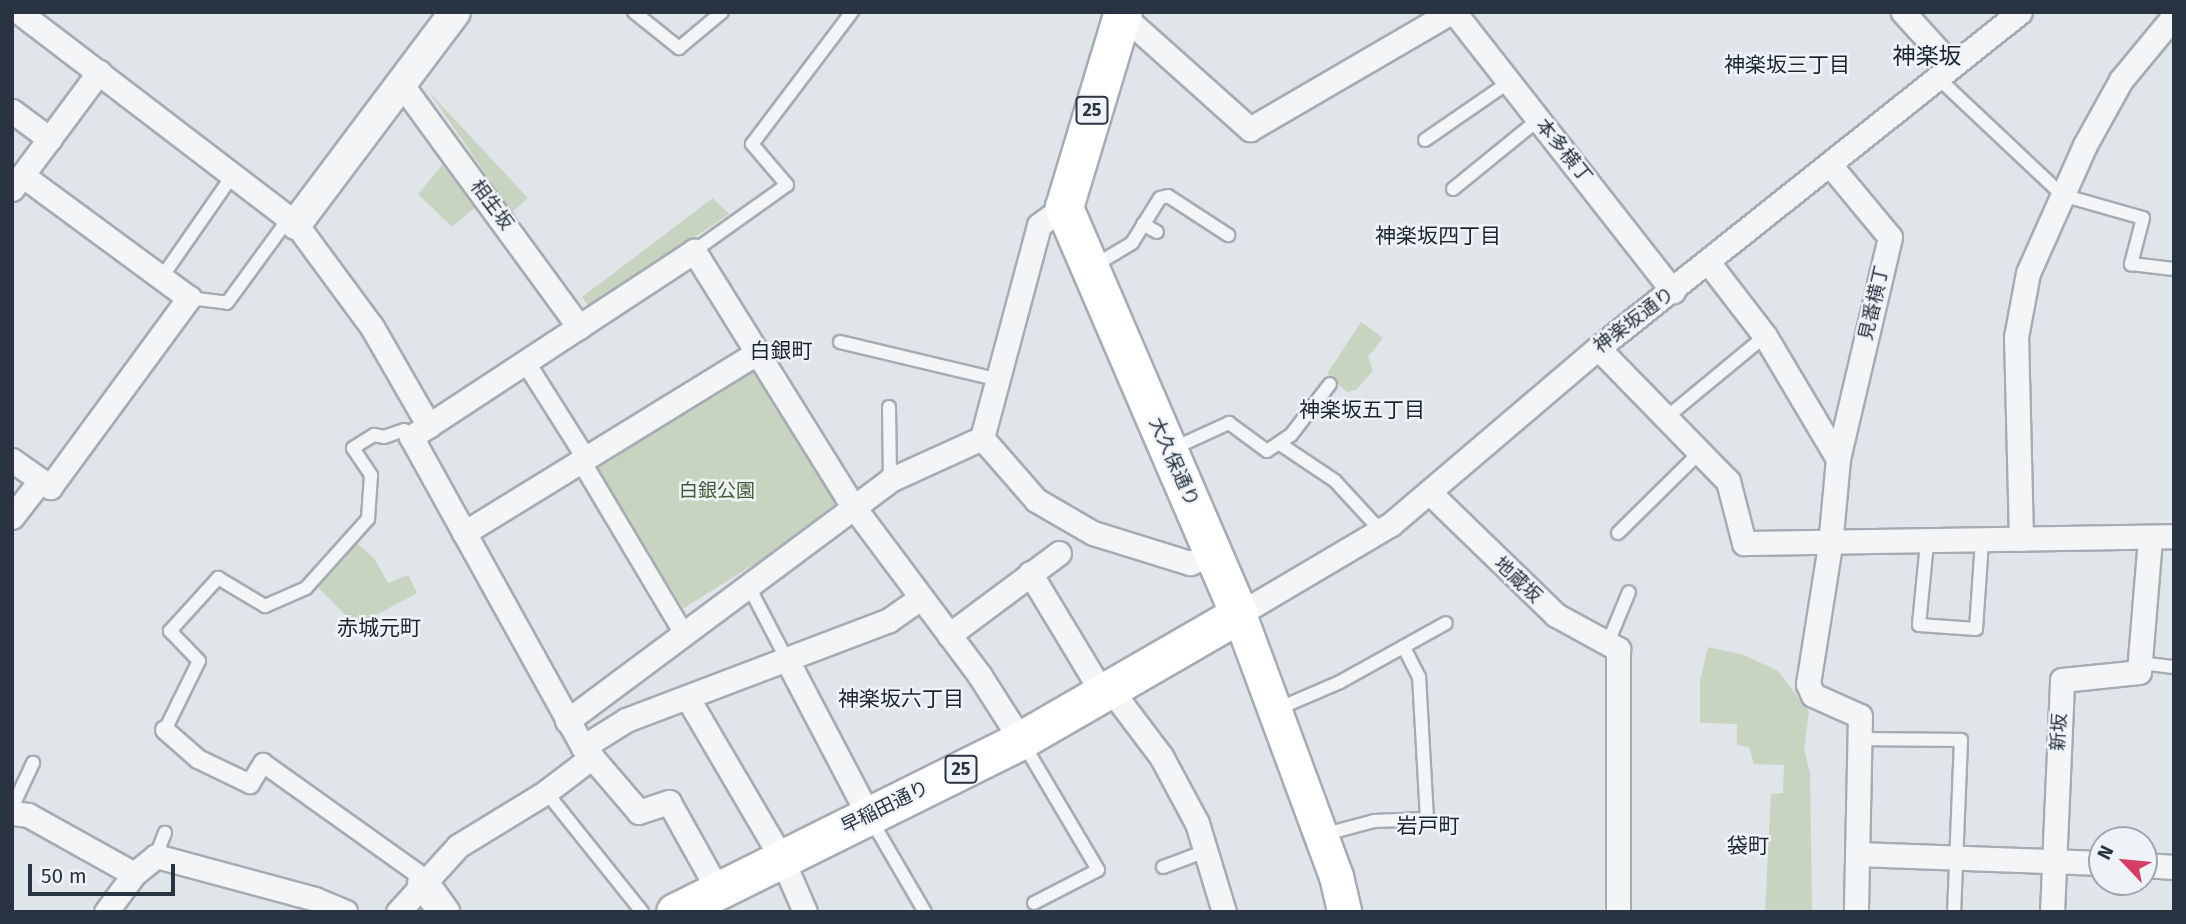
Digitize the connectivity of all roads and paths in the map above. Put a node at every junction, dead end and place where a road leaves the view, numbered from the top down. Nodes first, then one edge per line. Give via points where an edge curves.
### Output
1 (19, 12) edge
2 (455, 12) edge
3 (634, 12) edge
4 (722, 12) edge
5 (852, 12) edge
6 (1452, 12) edge
7 (1903, 12) edge
8 (2020, 12) edge
9 (1121, 13) edge
10 (2174, 16) edge
11 (99, 72) junction
12 (1945, 72) junction
13 (1509, 82) junction
14 (402, 85) junction
15 (12, 111) edge
16 (1538, 120) junction
17 (50, 139) junction
18 (1425, 140) dead end
19 (1831, 166) junction
20 (233, 175) junction
21 (17, 182) edge
22 (1453, 189) dead end
23 (2062, 194) junction
24 (1064, 207) junction
25 (292, 221) junction
26 (1143, 224) junction
27 (1157, 232) dead end
28 (1228, 234) dead end
29 (694, 251) junction
30 (1708, 262) junction
31 (1089, 269) junction
32 (2174, 269) edge
33 (162, 276) junction
34 (1674, 291) junction
35 (189, 298) junction
36 (579, 327) junction
37 (1765, 336) junction
38 (841, 342) dead end
39 (1598, 348) junction
40 (757, 353) junction
41 (526, 363) junction
42 (999, 380) junction
43 (1330, 384) dead end
44 (889, 407) dead end
45 (1667, 417) junction
46 (420, 432) junction
47 (982, 438) junction
48 (1280, 444) junction
49 (1169, 451) junction
50 (1700, 452) junction
51 (583, 459) junction
52 (1838, 459) junction
53 (12, 460) edge
54 (890, 480) junction
55 (40, 481) junction
56 (1430, 493) junction
57 (853, 506) junction
58 (12, 517) edge
59 (1381, 531) junction
60 (464, 533) junction
61 (1618, 533) dead end
62 (2174, 536) edge
63 (2150, 537) junction
64 (2021, 539) junction
65 (1982, 540) junction
66 (1927, 542) junction
67 (1830, 545) junction
68 (1059, 553) dead end
69 (1214, 553) junction
70 (1030, 573) junction
71 (747, 583) junction
72 (1629, 592) dead end
73 (921, 598) junction
74 (1239, 614) junction
75 (1446, 624) dead end
76 (684, 634) junction
77 (949, 635) junction
78 (1404, 647) junction
79 (1612, 647) junction
80 (787, 660) junction
81 (2174, 667) edge
82 (2139, 668) junction
83 (1107, 692) junction
84 (687, 697) junction
85 (1275, 710) junction
86 (567, 721) junction
87 (165, 730) joint
88 (1860, 739) junction
89 (1021, 740) junction
90 (587, 752) junction
91 (33, 763) dead end
92 (546, 792) junction
93 (12, 808) edge
94 (12, 813) edge
95 (868, 814) junction
96 (165, 833) dead end
97 (1322, 835) junction
98 (1206, 851) junction
99 (1857, 855) junction
100 (156, 856) junction
101 (1956, 858) junction
102 (782, 859) junction
103 (2053, 861) junction
104 (2088, 862) edge
105 (1163, 867) dead end
106 (134, 874) junction
107 (423, 883) junction
108 (719, 892) junction
109 (1034, 903) dead end
110 (106, 912) edge
111 (345, 912) edge
112 (398, 912) edge
113 (444, 912) edge
114 (642, 912) edge
115 (675, 912) edge
116 (804, 912) edge
117 (925, 912) edge
118 (1224, 912) edge
119 (1343, 912) edge
120 (1618, 912) edge
121 (1856, 912) edge
122 (1954, 912) edge
123 (2052, 912) edge

1 - 11 street
2 - 14 street
3 - 4 lane via 679,48
5 - 29 lane via 752,144 787,184
6 - 9 street via 1250,129
6 - 13 street, 本多横丁
7 - 12 street
8 - 12 street, 神楽坂通り
9 - 24 main road, 25
10 - 23 street via 2121,80
11 - 17 street
11 - 20 street
12 - 19 street, 神楽坂通り
12 - 23 lane
13 - 16 street, 本多横丁
13 - 18 lane
14 - 25 street
14 - 36 street, 相生坂
15 - 17 street
16 - 22 lane
16 - 34 street, 本多横丁
17 - 21 street
19 - 30 street, 神楽坂通り
19 - 52 street, 見番横丁 via 1891,237
20 - 25 street
20 - 33 lane
21 - 33 street
23 - 32 lane via 2143,218 2131,264
23 - 64 street via 2028,272 2017,318
24 - 31 main road, 大久保通り
24 - 42 street via 1039,225
25 - 35 lane via 227,303
25 - 46 street via 372,327
26 - 27 lane
26 - 28 lane via 1160,198 1168,196
26 - 31 lane via 1118,256
29 - 36 street
29 - 40 street
30 - 34 street, 神楽坂通り
30 - 37 street
31 - 49 main road, 大久保通り
33 - 35 street
34 - 39 street, 神楽坂通り
35 - 55 street via 72,461 50,487
36 - 41 street
37 - 45 lane
37 - 52 street
38 - 42 lane
39 - 45 street
39 - 56 street, 神楽坂通り
40 - 51 street
40 - 57 street
41 - 46 street
41 - 51 street
42 - 47 street
43 - 48 lane
44 - 54 lane
45 - 50 street
46 - 60 street
46 - 87 lane via 404,430 384,438 374,435 353,448 372,475 368,519 306,588 265,606 218,578 170,631 199,661
47 - 54 street
47 - 69 street via 1036,500 1093,533 1190,563
48 - 49 lane via 1267,451 1229,423
48 - 59 lane via 1335,481
49 - 69 main road, 大久保通り
50 - 61 lane
50 - 67 street via 1728,481 1744,543
51 - 60 street
51 - 76 street
52 - 67 street
53 - 55 street
54 - 57 street
55 - 58 street
56 - 59 street, 神楽坂通り
56 - 79 street, 地蔵坂 via 1556,615
57 - 71 street
57 - 73 street
59 - 74 street, 神楽坂通り
60 - 86 street
62 - 63 street
63 - 64 street
63 - 82 street
64 - 65 street
65 - 66 street
65 - 66 lane via 1976,629 1919,625
66 - 67 street
67 - 88 street via 1808,684 1813,695 1860,716
68 - 70 street
69 - 74 main road, 大久保通り
70 - 77 street
70 - 83 street
71 - 76 street
71 - 80 lane
72 - 79 lane
73 - 77 street
73 - 80 street via 888,620
74 - 83 main road, 早稲田通り / 25
74 - 85 main road, 大久保通り
75 - 78 lane
76 - 86 street
77 - 89 street
78 - 85 lane
78 - 97 lane via 1419,677 1427,819 1374,821
79 - 120 street
80 - 84 street
80 - 95 street
81 - 82 lane
82 - 103 street, 新坂 via 2062,680
83 - 89 main road, 早稲田通り / 25
83 - 98 street via 1161,756 1197,822
84 - 90 street via 626,720
84 - 102 street
85 - 97 main road, 大久保通り
86 - 90 street
87 - 107 street via 198,759 250,783 263,763 386,850
88 - 99 street
88 - 101 lane via 1961,740
89 - 95 main road, 早稲田通り / 25
89 - 109 lane via 1098,870
90 - 92 street
90 - 108 street via 639,812 669,802
91 - 93 lane
92 - 107 street via 457,846
92 - 114 lane
94 - 106 street via 28,815
95 - 102 main road, 早稲田通り / 25
95 - 117 lane
96 - 100 lane
97 - 119 main road, 大久保通り
98 - 105 lane
98 - 118 street
99 - 101 street
99 - 121 street
100 - 106 street
100 - 111 street via 315,899
101 - 103 street
101 - 122 lane
102 - 108 main road, 早稲田通り / 25
102 - 116 street
103 - 104 street
103 - 123 street
106 - 110 street
107 - 112 street
107 - 113 street
108 - 115 main road, 早稲田通り / 25

